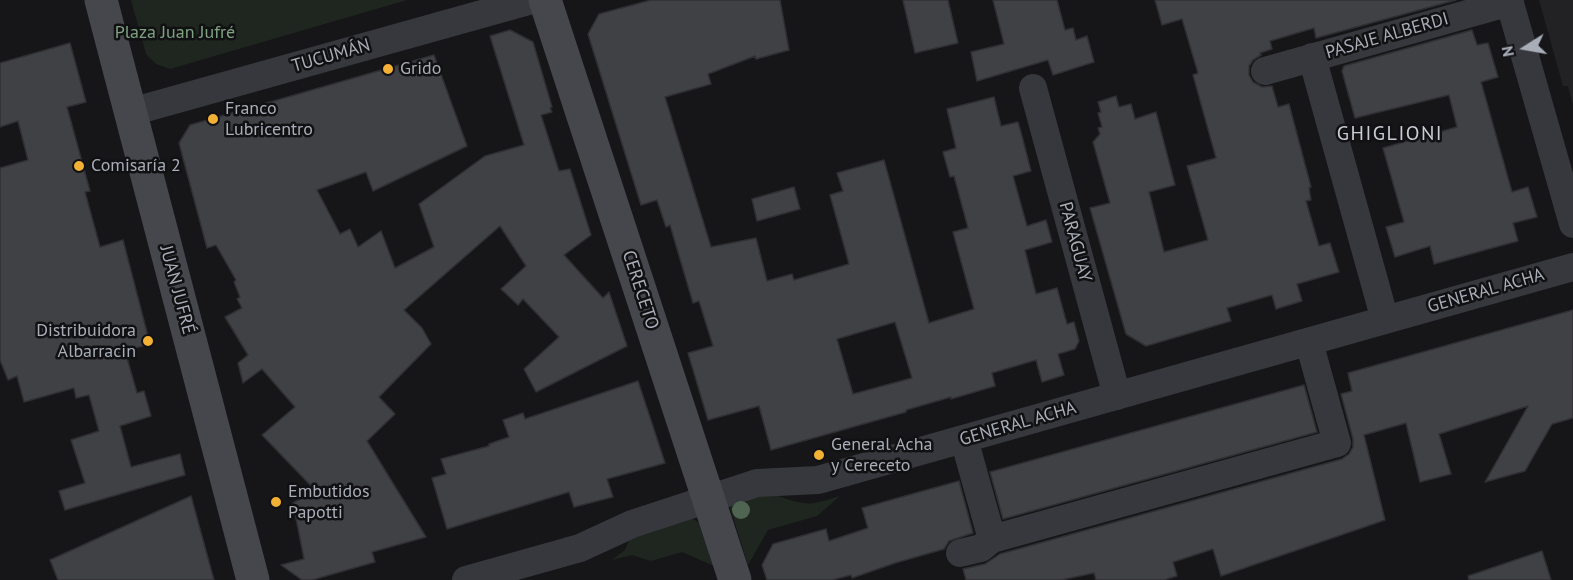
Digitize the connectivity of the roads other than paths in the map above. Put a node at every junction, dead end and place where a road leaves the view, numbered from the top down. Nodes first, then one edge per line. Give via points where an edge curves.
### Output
1 (101, 0) edge
2 (532, 0) edge
3 (545, 0) edge
4 (1510, 1) edge
5 (1312, 57) junction
6 (1265, 71) dead end
7 (1033, 87) dead end
8 (131, 112) junction
9 (1573, 224) edge
10 (1573, 267) edge
11 (1385, 320) junction
12 (1309, 342) junction
13 (1117, 396) junction
14 (964, 439) junction
15 (708, 499) junction
16 (992, 539) junction
17 (960, 553) dead end
18 (253, 580) edge
19 (465, 580) edge
20 (735, 580) edge

1 - 8 main road, JUAN JUFRÉ
2 - 8 street, TUCUMÁN
3 - 15 main road, CERECETO
4 - 5 street, PASAJE ALBERDI
4 - 9 street
5 - 6 street, PASAJE ALBERDI
5 - 11 street
7 - 13 street, PARAGUAY
8 - 18 main road, JUAN JUFRÉ
10 - 11 street, GENERAL ACHA
11 - 12 street, GENERAL ACHA
12 - 13 street, GENERAL ACHA
12 - 16 street via 1337,444
13 - 14 street, GENERAL ACHA
14 - 15 street, GENERAL ACHA via 818,480 757,483
14 - 16 street
15 - 19 street, GENERAL ACHA via 632,524 580,548
15 - 20 main road, CERECETO
16 - 17 street via 981,548

